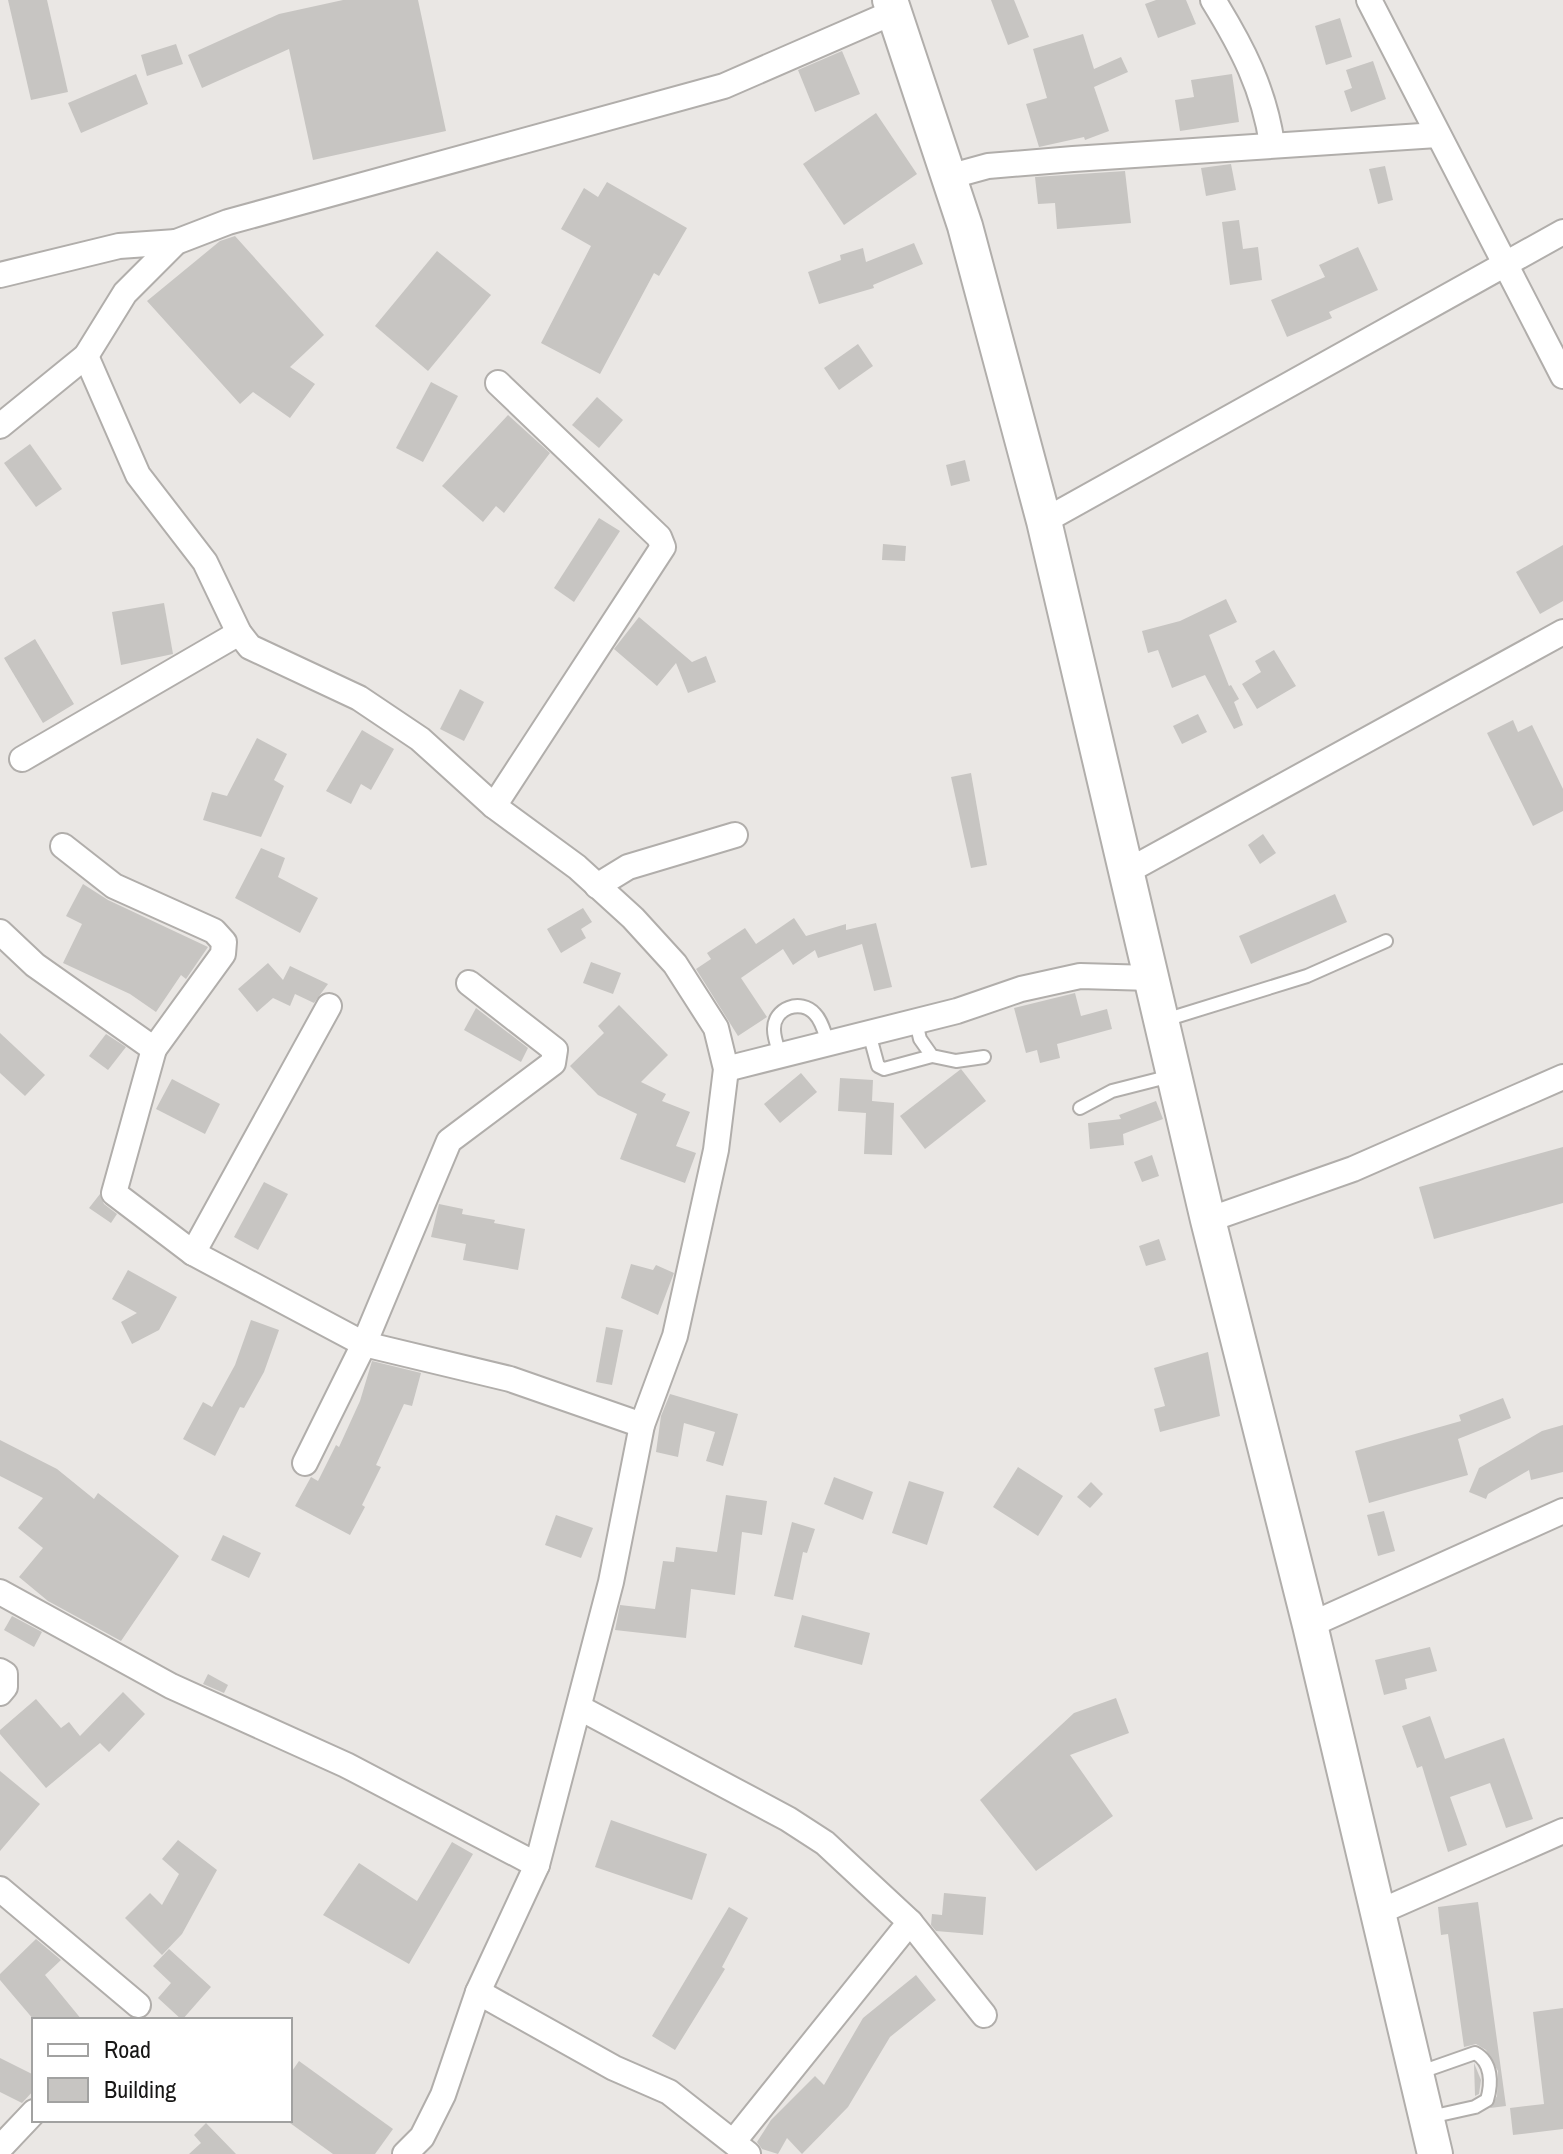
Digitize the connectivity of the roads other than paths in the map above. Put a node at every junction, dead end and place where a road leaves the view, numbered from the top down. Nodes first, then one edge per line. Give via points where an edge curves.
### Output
1 (1213, 0) edge
2 (1369, 0) edge
3 (892, 6) edge
4 (1437, 135) junction
5 (1272, 144) junction
6 (948, 177) junction
7 (1563, 232) edge
8 (176, 242) junction
9 (1504, 267) junction
10 (0, 275) edge
11 (86, 356) junction
12 (1563, 376) edge
13 (498, 383) dead end
14 (0, 426) edge
15 (1044, 521) junction
16 (1563, 632) edge
17 (239, 633) junction
18 (22, 759) dead end
19 (494, 806) junction
20 (735, 835) dead end
21 (63, 846) dead end
22 (1126, 872) junction
23 (597, 886) junction
24 (0, 932) edge
25 (1386, 941) dead end
26 (1152, 978) junction
27 (469, 983) dead end
28 (329, 1006) dead end
29 (1162, 1021) junction
30 (916, 1022) junction
31 (869, 1033) junction
32 (828, 1043) junction
33 (154, 1049) junction
34 (780, 1055) junction
35 (932, 1056) junction
36 (984, 1057) dead end
37 (726, 1069) junction
38 (1174, 1075) junction
39 (1563, 1077) edge
40 (1080, 1108) dead end
41 (1208, 1220) junction
42 (193, 1253) junction
43 (364, 1344) junction
44 (642, 1425) junction
45 (305, 1463) dead end
46 (1563, 1511) edge
47 (0, 1592) edge
48 (1310, 1625) junction
49 (0, 1671) edge
50 (0, 1693) edge
51 (580, 1708) junction
52 (1563, 1831) edge
53 (537, 1865) junction
54 (0, 1889) edge
55 (1379, 1912) junction
56 (910, 1922) junction
57 (478, 1992) junction
58 (138, 2005) dead end
59 (984, 2015) dead end
60 (1417, 2074) junction
61 (32, 2114) edge
62 (1427, 2117) junction
63 (0, 2148) edge
64 (741, 2148) edge
65 (405, 2154) edge
66 (1435, 2154) edge

1 - 5 street via 1245,52 1267,111
2 - 4 street
3 - 6 main road
3 - 8 street via 724,86 228,222
4 - 5 street
4 - 9 street
5 - 6 street via 988,166
6 - 15 main road
7 - 9 street
8 - 10 street via 119,246
8 - 11 street via 125,293
9 - 12 street
9 - 15 street
11 - 14 street
11 - 17 street via 138,475 205,562
13 - 19 street via 659,537 663,547
15 - 22 main road
16 - 22 street
17 - 18 street
17 - 19 street via 250,647 359,698 420,739
19 - 23 street
20 - 23 street via 628,867
21 - 33 street via 114,886 214,931 224,942 223,954
22 - 26 main road
23 - 37 street via 675,964 716,1028
24 - 33 street via 35,965
25 - 29 lane via 1307,976
26 - 29 main road
26 - 30 street via 1080,976
27 - 43 street via 556,1055 553,1063 449,1141
28 - 42 street
29 - 38 main road
30 - 31 street
30 - 35 lane
31 - 32 street
31 - 35 lane via 878,1066 884,1069
32 - 34 street
32 - 34 lane via 818,1016 807,1007 790,1006 775,1021
33 - 42 street via 114,1193
34 - 37 street
35 - 36 lane via 956,1061
37 - 44 street via 716,1150 675,1336
38 - 40 lane via 1112,1091
38 - 41 main road
39 - 41 street via 1353,1169
41 - 48 main road
42 - 43 street
43 - 44 street via 510,1379
43 - 45 street
44 - 51 street
46 - 48 street
47 - 53 street via 171,1686 346,1765
48 - 55 main road
49 - 50 street via 5,1687
51 - 53 street
51 - 56 street via 788,1819 825,1843
52 - 55 street
53 - 57 street
54 - 58 street
55 - 60 main road
56 - 59 street
56 - 64 street
57 - 64 street via 614,2068 669,2092
57 - 65 street via 443,2095 422,2137
60 - 62 main road
60 - 62 lane via 1475,2053 1486,2064 1491,2085 1487,2100 1475,2107
61 - 63 street
62 - 66 main road

